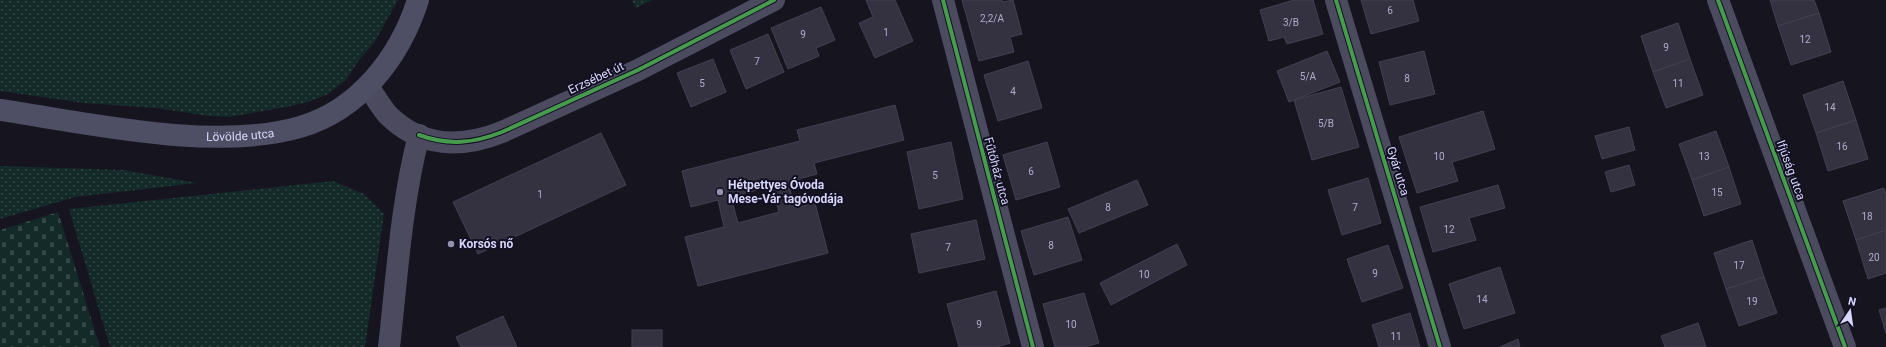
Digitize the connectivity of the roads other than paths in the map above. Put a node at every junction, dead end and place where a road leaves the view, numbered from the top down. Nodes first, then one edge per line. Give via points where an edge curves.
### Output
1 (418, 0) edge
2 (774, 0) edge
3 (943, 0) edge
4 (1336, 0) edge
5 (1718, 0) edge
6 (368, 87) junction
7 (0, 110) edge
8 (419, 135) junction
9 (389, 347) edge
10 (1033, 347) edge
11 (1440, 347) edge
12 (1845, 347) edge

1 - 6 main road, Lövölde utca via 412,20 394,54
2 - 8 street, Erzsébet út via 638,70 481,140 444,142
3 - 10 street, Fűtőház utca
4 - 11 street, Gyár utca
5 - 12 street, Ifjúság utca
6 - 7 main road, Lövölde utca via 327,116 301,127 263,134 218,137 154,133
6 - 8 street, Erzsébet út via 388,114
8 - 9 street via 410,176

